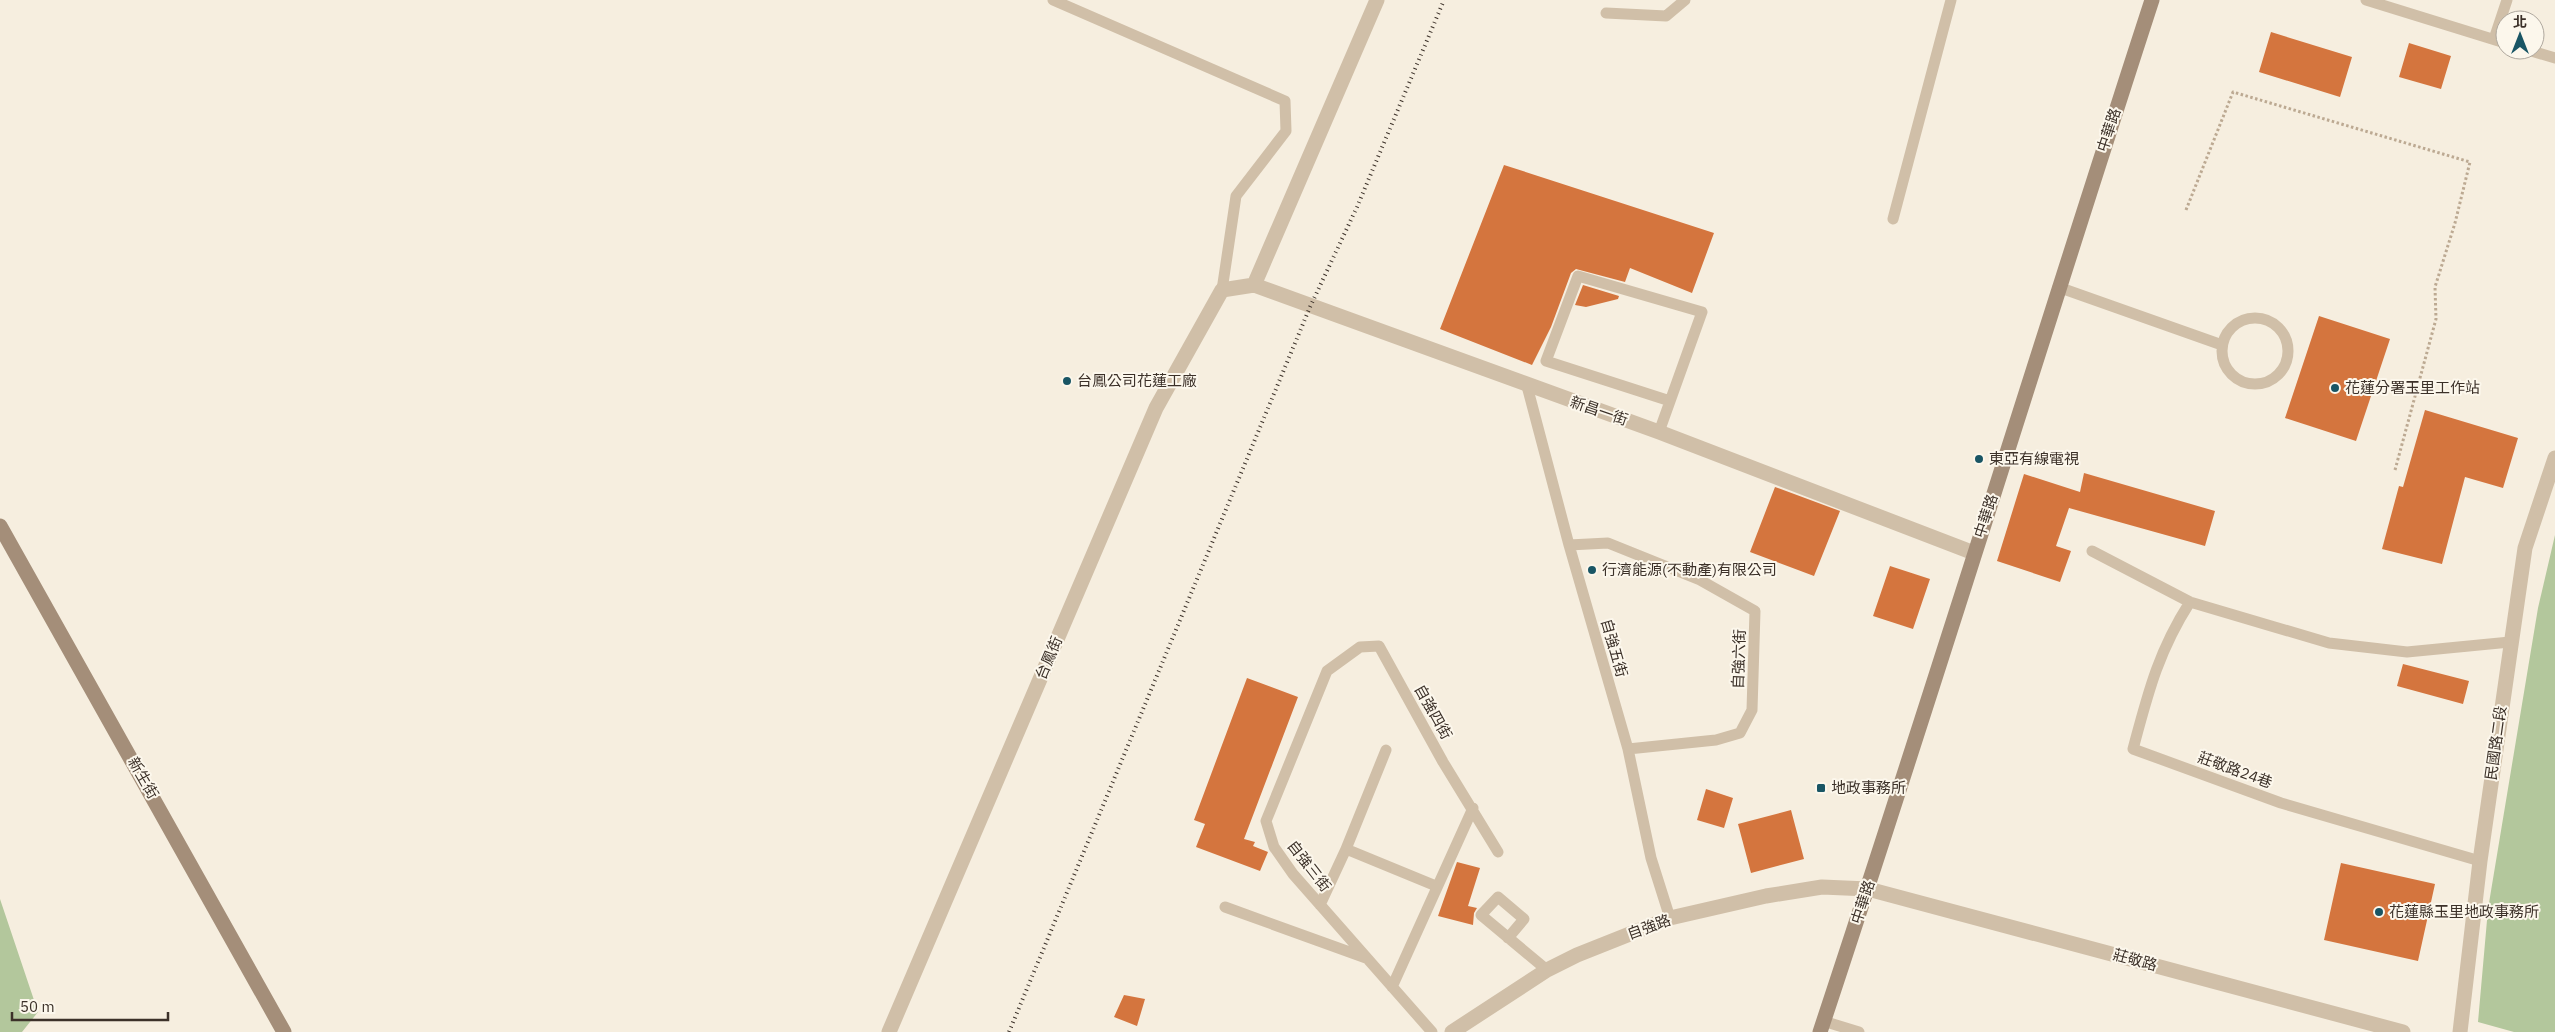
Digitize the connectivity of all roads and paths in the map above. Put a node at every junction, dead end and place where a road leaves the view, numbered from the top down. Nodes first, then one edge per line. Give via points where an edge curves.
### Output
1 (1053, 0) edge
2 (1377, 0) edge
3 (1685, 0) edge
4 (1951, 0) edge
5 (2152, 0) edge
6 (2366, 0) edge
7 (2391, 3) edge
8 (1606, 13) dead end
9 (2495, 40) edge
10 (2186, 210) dead end
11 (1893, 219) dead end
12 (1254, 285) junction
13 (2058, 287) junction
14 (1222, 290) junction
15 (2222, 344) junction
16 (1527, 386) junction
17 (1670, 401) junction
18 (1659, 432) junction
19 (2555, 458) edge
20 (2395, 470) dead end
21 (0, 526) edge
22 (1569, 545) junction
23 (2092, 551) dead end
24 (1974, 553) junction
25 (2190, 602) junction
26 (2510, 642) junction
27 (1360, 647) joint
28 (1628, 749) junction
29 (1386, 750) dead end
30 (1473, 808) junction
31 (1346, 849) junction
32 (1498, 852) dead end
33 (2480, 862) junction
34 (1436, 886) junction
35 (1868, 889) junction
36 (1320, 904) junction
37 (1225, 907) dead end
38 (1670, 918) junction
39 (1508, 938) dead end
40 (1368, 959) junction
41 (1547, 970) junction
42 (1392, 987) junction
43 (1822, 1026) edge
44 (284, 1032) edge
45 (889, 1032) edge
46 (1432, 1032) edge
47 (1452, 1032) edge
48 (1859, 1032) edge
49 (2403, 1032) edge
50 (2460, 1032) edge

1 - 14 lane via 1284,101 1286,131 1236,196
2 - 12 street
3 - 8 lane via 1666,16
4 - 11 lane
5 - 13 street, 中華路
6 - 7 lane
7 - 9 lane
10 - 20 path via 2234,92 2470,162 2456,223 2435,287 2436,319
12 - 14 street, 新昌一街
12 - 16 street, 新昌一街
13 - 15 lane
13 - 24 street, 中華路
14 - 45 street, 台鳳街 via 1156,408
15 - 15 lane via 2221,356 2228,372 2241,381 2252,384 2271,380 2286,363 2286,340 2272,322 2261,318 2249,318 2233,325
16 - 18 street, 新昌一街
16 - 22 lane, 自強五街
17 - 17 lane via 1702,312 1578,276 1546,361
17 - 18 lane
18 - 24 street, 新昌一街
19 - 26 street, 民國路二段 via 2525,548
21 - 44 street, 新生街
22 - 28 lane, 自強五街
22 - 28 lane, 自強六街 via 1608,543 1700,580 1756,611 1752,710 1740,734 1716,740
23 - 25 lane
24 - 35 street, 中華路
25 - 26 lane via 2329,643 2407,652
25 - 33 lane, 莊敬路24巷 via 2173,628 2153,674 2133,749 2281,803
26 - 33 street, 民國路二段
27 - 30 lane, 自強四街 via 1379,646 1443,762
27 - 36 lane, 自強三街 via 1328,671 1266,821 1274,847
28 - 38 lane, 自強五街 via 1651,858
29 - 31 lane
30 - 32 lane, 自強四街
30 - 34 lane
31 - 34 lane
31 - 36 lane
33 - 50 street, 民國路二段
34 - 42 lane
35 - 38 street, 自強路 via 1822,887
35 - 43 street, 中華路
35 - 49 street, 莊敬路
36 - 40 lane, 自強三街
37 - 40 lane
38 - 41 street, 自強路
39 - 41 lane
40 - 42 lane, 自強三街
41 - 47 street, 自強路
42 - 46 lane, 自強三街
43 - 48 lane

